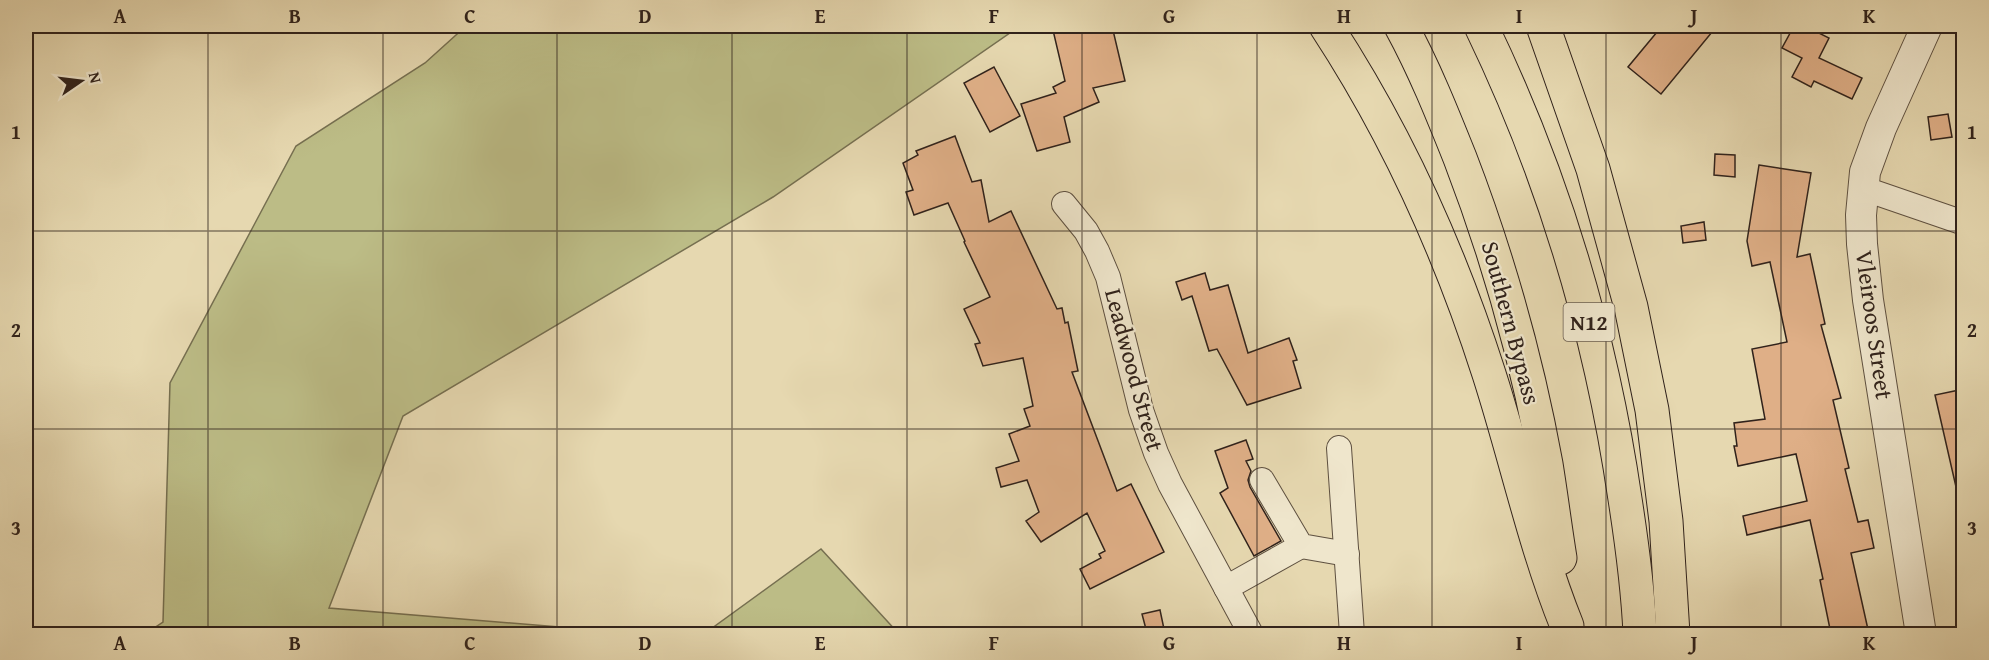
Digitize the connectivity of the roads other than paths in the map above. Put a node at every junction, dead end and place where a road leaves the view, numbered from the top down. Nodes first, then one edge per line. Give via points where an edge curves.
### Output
1 (1326, 26) edge
2 (1401, 26) edge
3 (1481, 26) edge
4 (1543, 26) edge
5 (1927, 26) edge
6 (1862, 188) junction
7 (1064, 204) dead end
8 (1964, 223) edge
9 (1339, 448) dead end
10 (1262, 480) dead end
11 (1301, 546) junction
12 (1347, 555) junction
13 (1226, 588) junction
14 (1567, 630) edge
15 (1251, 634) edge
16 (1352, 634) edge
17 (1640, 634) edge
18 (1673, 634) edge
19 (1921, 634) edge

1 - 14 highway via 1390,134 1456,280
2 - 14 highway, Southern Bypass via 1441,109 1496,261 1546,465
3 - 17 highway, N12 via 1540,163 1596,348 1619,461
4 - 18 highway via 1593,168 1631,307 1652,410 1666,521
5 - 6 street, Vleiroos Street via 1881,128
6 - 8 street
6 - 19 street, Vleiroos Street via 1868,300
7 - 13 street, Leadwood Street via 1086,231 1101,259 1156,453
9 - 12 street
10 - 11 street
11 - 12 street
11 - 13 street
12 - 16 street
13 - 15 street, Leadwood Street

